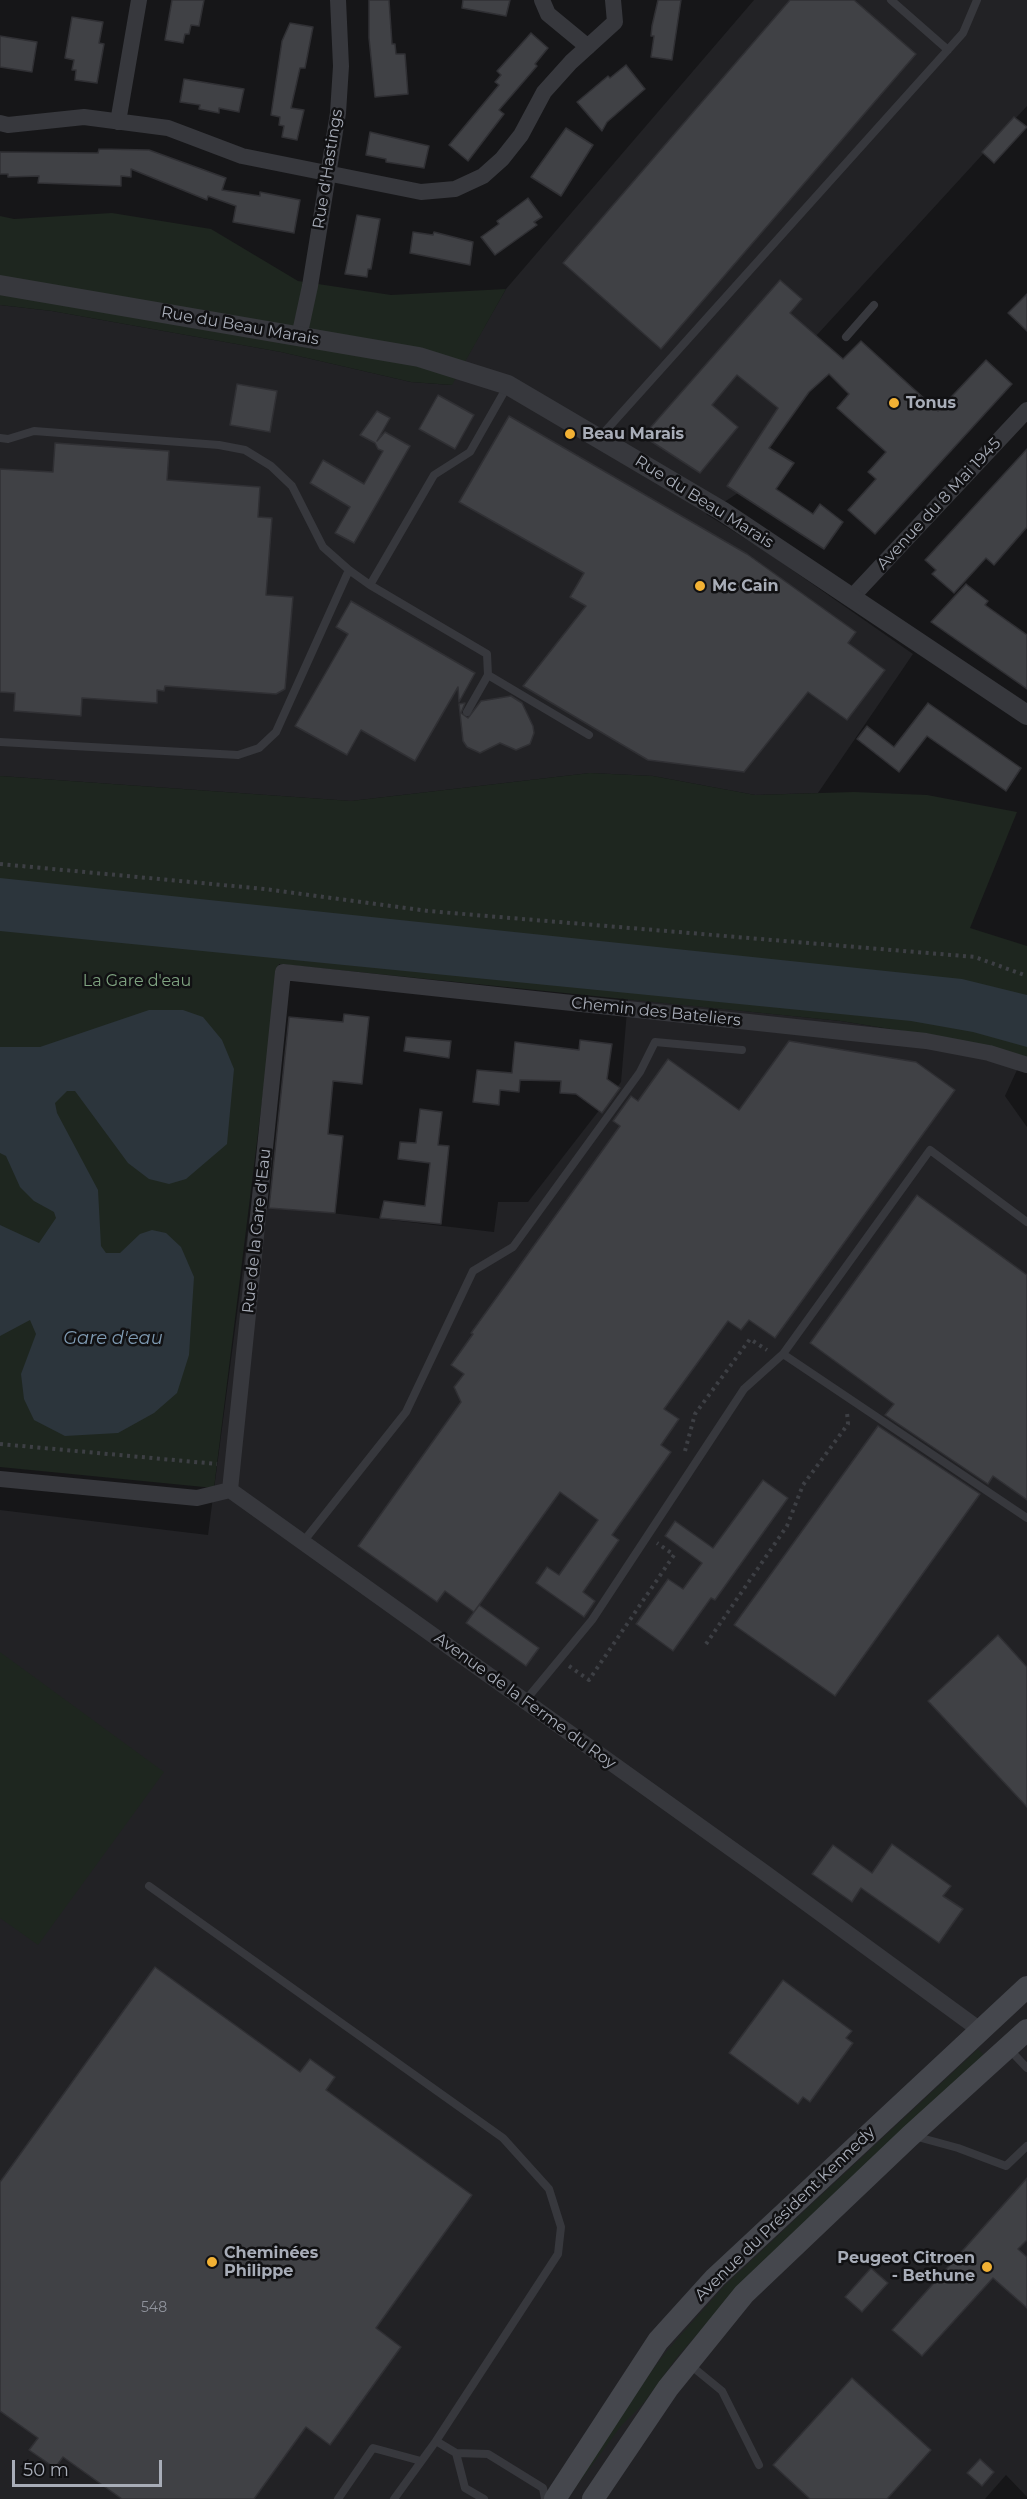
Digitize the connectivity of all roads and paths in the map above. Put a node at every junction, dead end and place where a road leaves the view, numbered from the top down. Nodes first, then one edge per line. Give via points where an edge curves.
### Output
1 (140, 0) edge
2 (338, 0) edge
3 (542, 0) edge
4 (613, 0) edge
5 (891, 0) edge
6 (977, 0) edge
7 (588, 47) junction
8 (948, 50) junction
9 (118, 122) junction
10 (0, 123) edge
11 (329, 172) junction
12 (0, 285) edge
13 (874, 305) dead end
14 (299, 336) junction
15 (846, 337) dead end
16 (508, 384) junction
17 (1027, 410) edge
18 (600, 437) junction
19 (0, 438) edge
20 (349, 570) junction
21 (370, 585) junction
22 (851, 598) junction
23 (488, 675) junction
24 (466, 712) dead end
25 (1027, 715) edge
26 (589, 735) dead end
27 (0, 742) edge
28 (0, 864) edge
29 (283, 972) joint
30 (1027, 976) edge
31 (742, 1050) dead end
32 (1027, 1065) edge
33 (1027, 1222) edge
34 (781, 1356) junction
35 (845, 1395) junction
36 (0, 1444) edge
37 (683, 1461) dead end
38 (232, 1466) junction
39 (0, 1479) edge
40 (230, 1490) junction
41 (1027, 1518) edge
42 (646, 1536) junction
43 (303, 1542) junction
44 (706, 1644) dead end
45 (558, 1659) junction
46 (525, 1701) junction
47 (149, 1886) dead end
48 (1027, 1987) edge
49 (980, 2030) junction
50 (1027, 2030) edge
51 (1007, 2047) junction
52 (1027, 2068) edge
53 (910, 2136) junction
54 (1027, 2146) edge
55 (688, 2363) junction
56 (436, 2441) junction
57 (456, 2452) junction
58 (421, 2462) junction
59 (759, 2465) dead end
60 (338, 2499) edge
61 (394, 2499) edge
62 (484, 2499) edge
63 (545, 2499) edge
64 (555, 2499) edge
65 (593, 2499) edge

1 - 9 street
2 - 11 street, Rue d'Hastings via 341,66
3 - 7 street via 548,14
4 - 7 street via 615,22
5 - 8 lane
6 - 8 lane via 963,33
7 - 11 street via 544,92 521,135 483,176 455,189 421,192
8 - 18 lane
9 - 10 street via 84,117
9 - 11 street via 168,128 242,156
11 - 14 street, Rue d'Hastings
12 - 14 street, Rue du Beau Marais
13 - 15 lane
14 - 16 street, Rue du Beau Marais via 419,357
16 - 18 street, Rue du Beau Marais
16 - 21 lane via 470,452 434,476
17 - 22 street, Avenue du 8 Mai 1945
18 - 22 street, Rue du Beau Marais via 722,511
19 - 20 lane via 34,431 245,450 271,466 292,486 323,547
20 - 21 lane
20 - 27 lane via 276,732 259,747 238,755
21 - 23 lane via 487,654
22 - 25 street, Rue du Beau Marais
23 - 24 lane
23 - 26 lane
28 - 30 path via 265,889 428,911 975,957
29 - 32 street, Chemin des Bateliers via 926,1041
29 - 38 street, Rue de la Gare d'Eau
31 - 43 lane via 655,1042 640,1072 513,1247 473,1271 406,1412
33 - 34 lane via 930,1150
34 - 35 lane
34 - 37 path via 750,1339 695,1414
34 - 42 lane via 744,1389
35 - 41 lane
35 - 44 path via 848,1424 803,1485 787,1526
36 - 38 path
38 - 40 street, Rue de la Gare d'Eau
39 - 40 street via 197,1498
40 - 43 street, Avenue de la Ferme du Roy
42 - 45 lane via 592,1620
42 - 45 path via 674,1556 589,1680
43 - 46 street, Avenue de la Ferme du Roy
45 - 46 lane
46 - 49 street, Avenue de la Ferme du Roy
47 - 56 lane via 503,2138 549,2189 561,2228 558,2254
48 - 49 main road, Avenue du Président Kennedy
49 - 51 main road, Avenue de la Ferme du Roy
49 - 64 main road, Avenue du Président Kennedy via 715,2278 658,2341
50 - 51 main road, Avenue du Président Kennedy
51 - 52 lane
51 - 53 main road, Avenue du Président Kennedy
53 - 54 lane via 1006,2166
53 - 55 main road, Avenue du Président Kennedy via 744,2294
55 - 59 lane via 722,2391
55 - 65 main road, Avenue du Président Kennedy
56 - 57 lane
56 - 58 lane
57 - 62 lane via 465,2488
57 - 63 lane via 488,2454 543,2488
58 - 60 lane via 373,2448
58 - 61 lane

